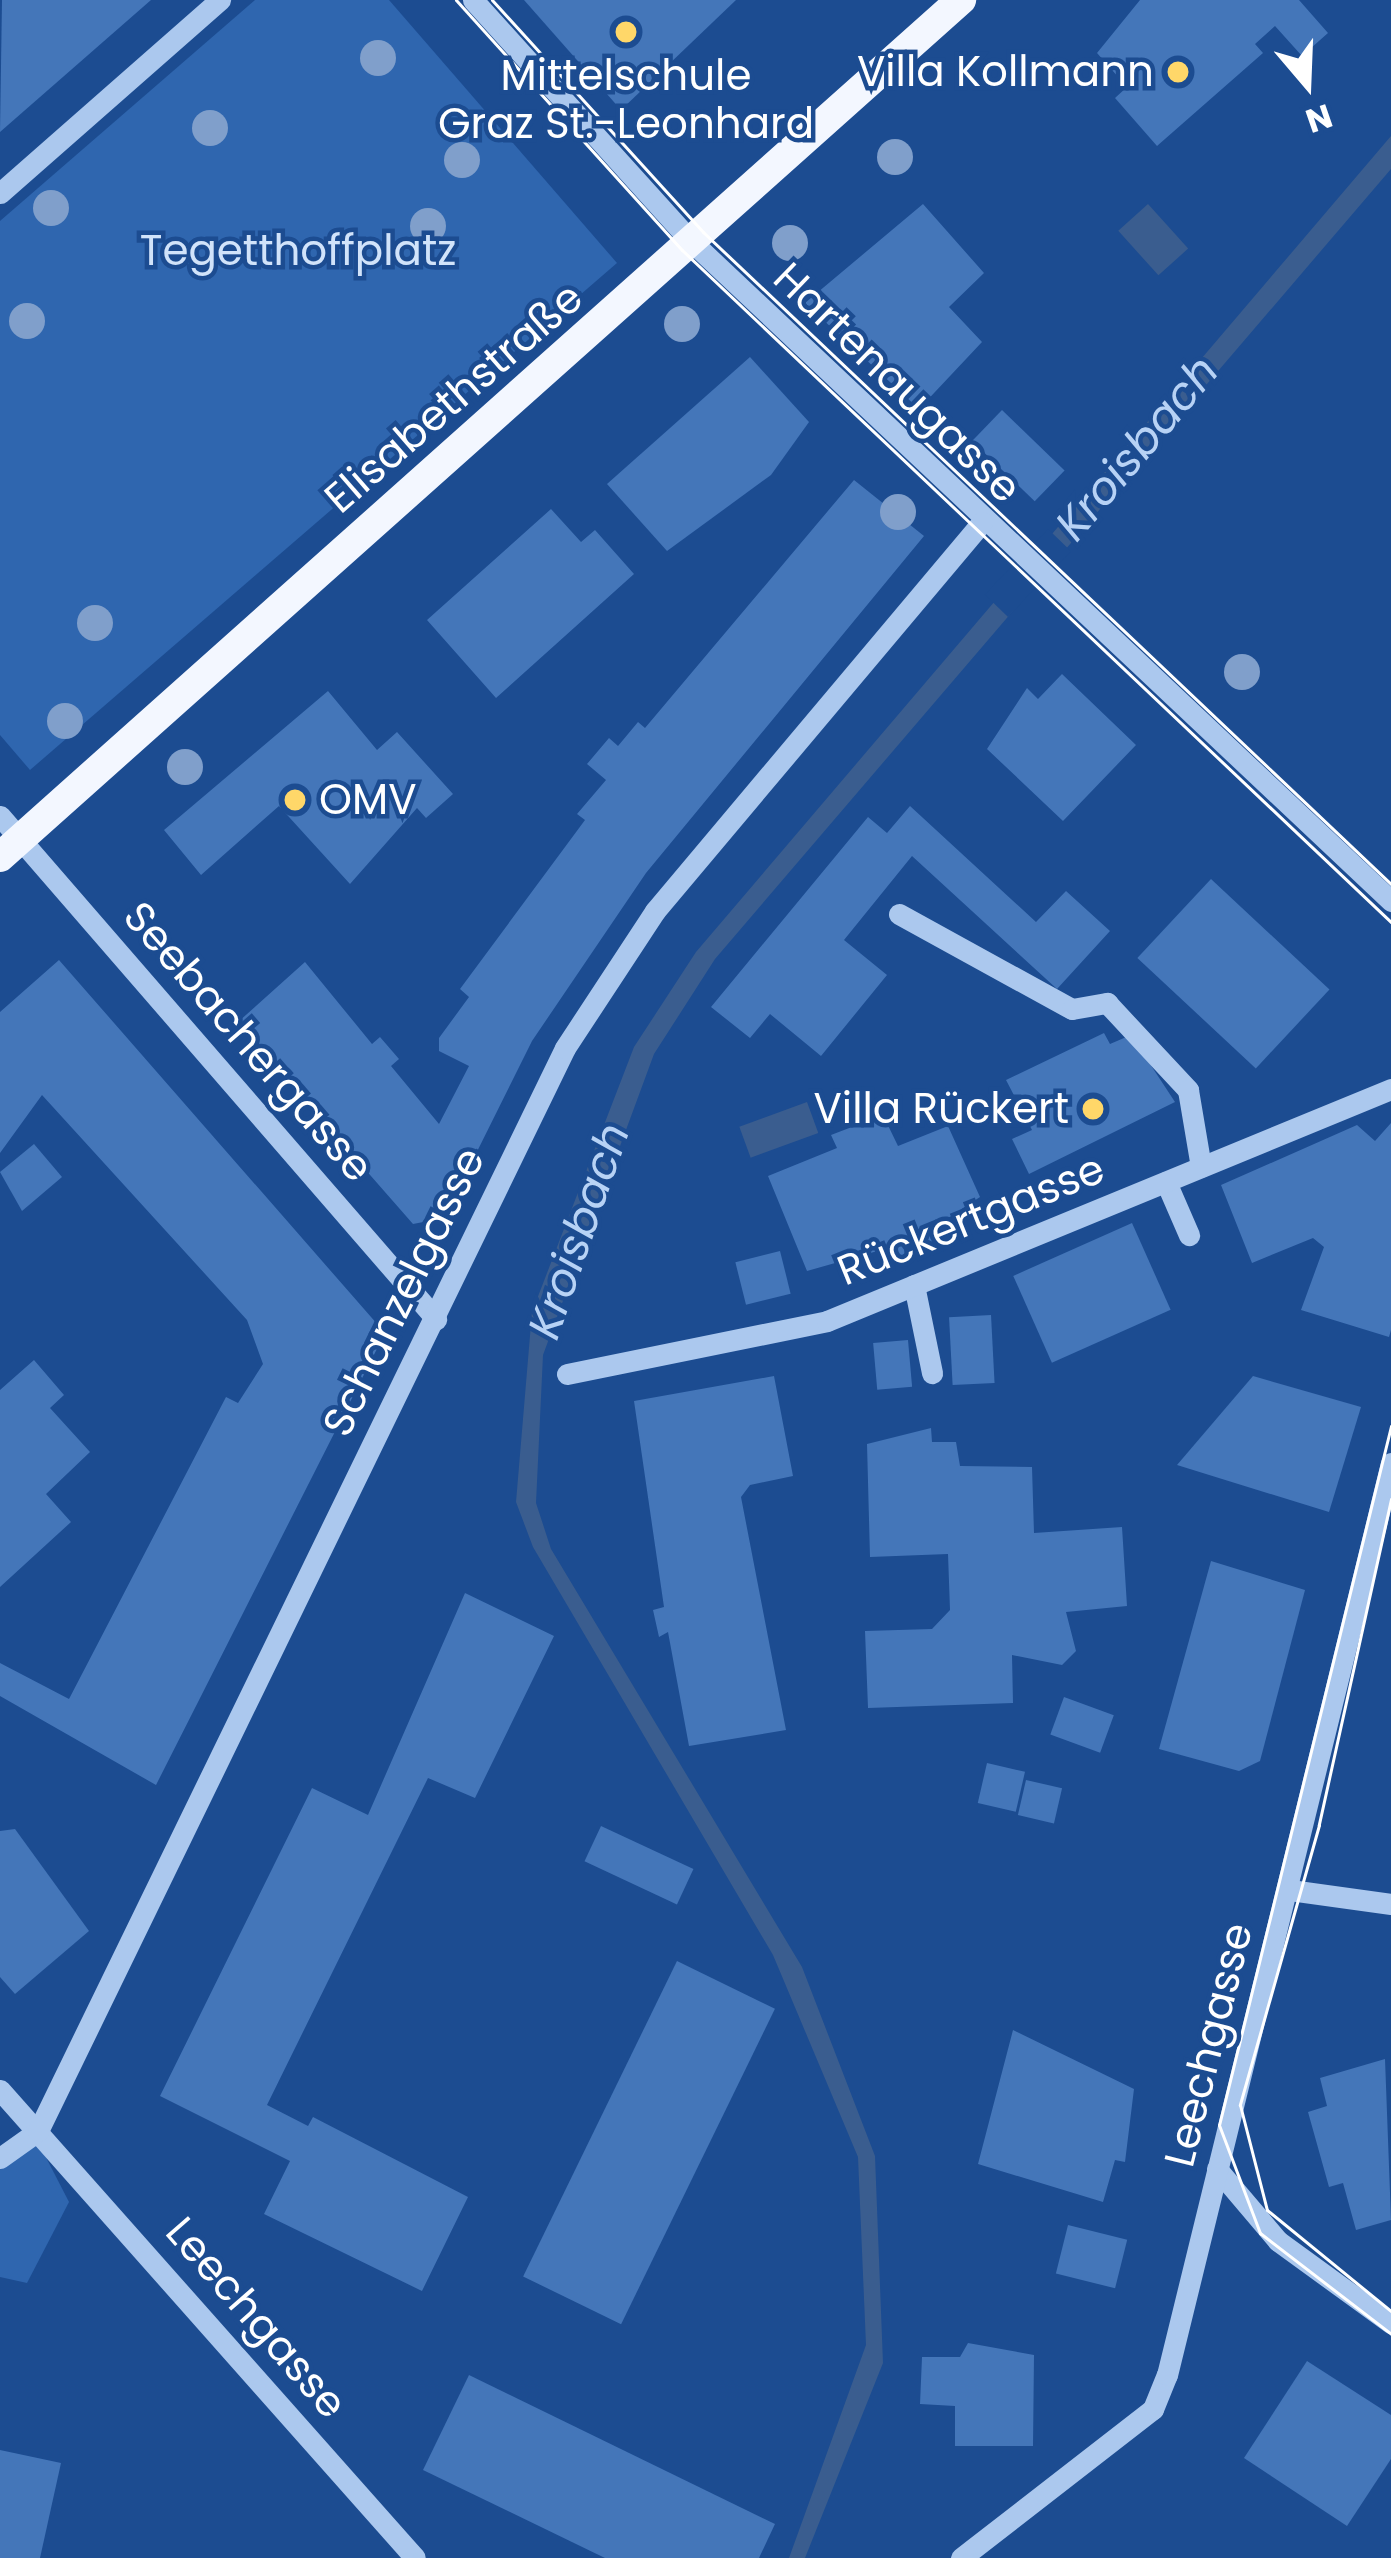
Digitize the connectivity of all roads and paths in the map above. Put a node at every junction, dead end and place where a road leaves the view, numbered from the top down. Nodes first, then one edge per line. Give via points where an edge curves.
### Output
1 (220, 0) edge
2 (473, 0) edge
3 (961, 0) edge
4 (0, 193) edge
5 (692, 242) junction
6 (982, 522) junction
7 (7, 838) edge
8 (1391, 901) edge
9 (899, 914) dead end
10 (1391, 1089) edge
11 (1201, 1167) junction
12 (1166, 1182) junction
13 (1189, 1235) dead end
14 (914, 1286) junction
15 (436, 1319) junction
16 (932, 1372) dead end
17 (567, 1374) dead end
18 (1391, 1462) edge
19 (1290, 1890) junction
20 (1391, 1904) edge
21 (0, 2090) edge
22 (38, 2131) junction
23 (0, 2158) edge
24 (1217, 2168) junction
25 (1391, 2323) edge
26 (415, 2558) edge
27 (961, 2558) edge

1 - 4 street
2 - 5 street, Hartenaugasse
3 - 5 main road, Elisabethstraße
5 - 6 street, Hartenaugasse
5 - 7 main road, Elisabethstraße
6 - 8 street, Hartenaugasse
6 - 15 street, Schanzelgasse via 656,911 565,1048
7 - 15 street, Seebachergasse
9 - 11 street via 1072,1010 1107,1003 1188,1090
10 - 11 street, Rückertgasse
11 - 12 street, Rückertgasse
12 - 13 street
12 - 14 street, Rückertgasse
14 - 16 street
14 - 17 street, Rückertgasse via 827,1321
15 - 22 street, Schanzelgasse
18 - 19 street, Leechgasse
19 - 20 street
19 - 24 street, Leechgasse via 1231,2080
21 - 22 street, Leechgasse
22 - 23 street, Schanzelgasse
22 - 26 street, Leechgasse
24 - 25 street via 1277,2241
24 - 27 street, Leechgasse via 1153,2409

